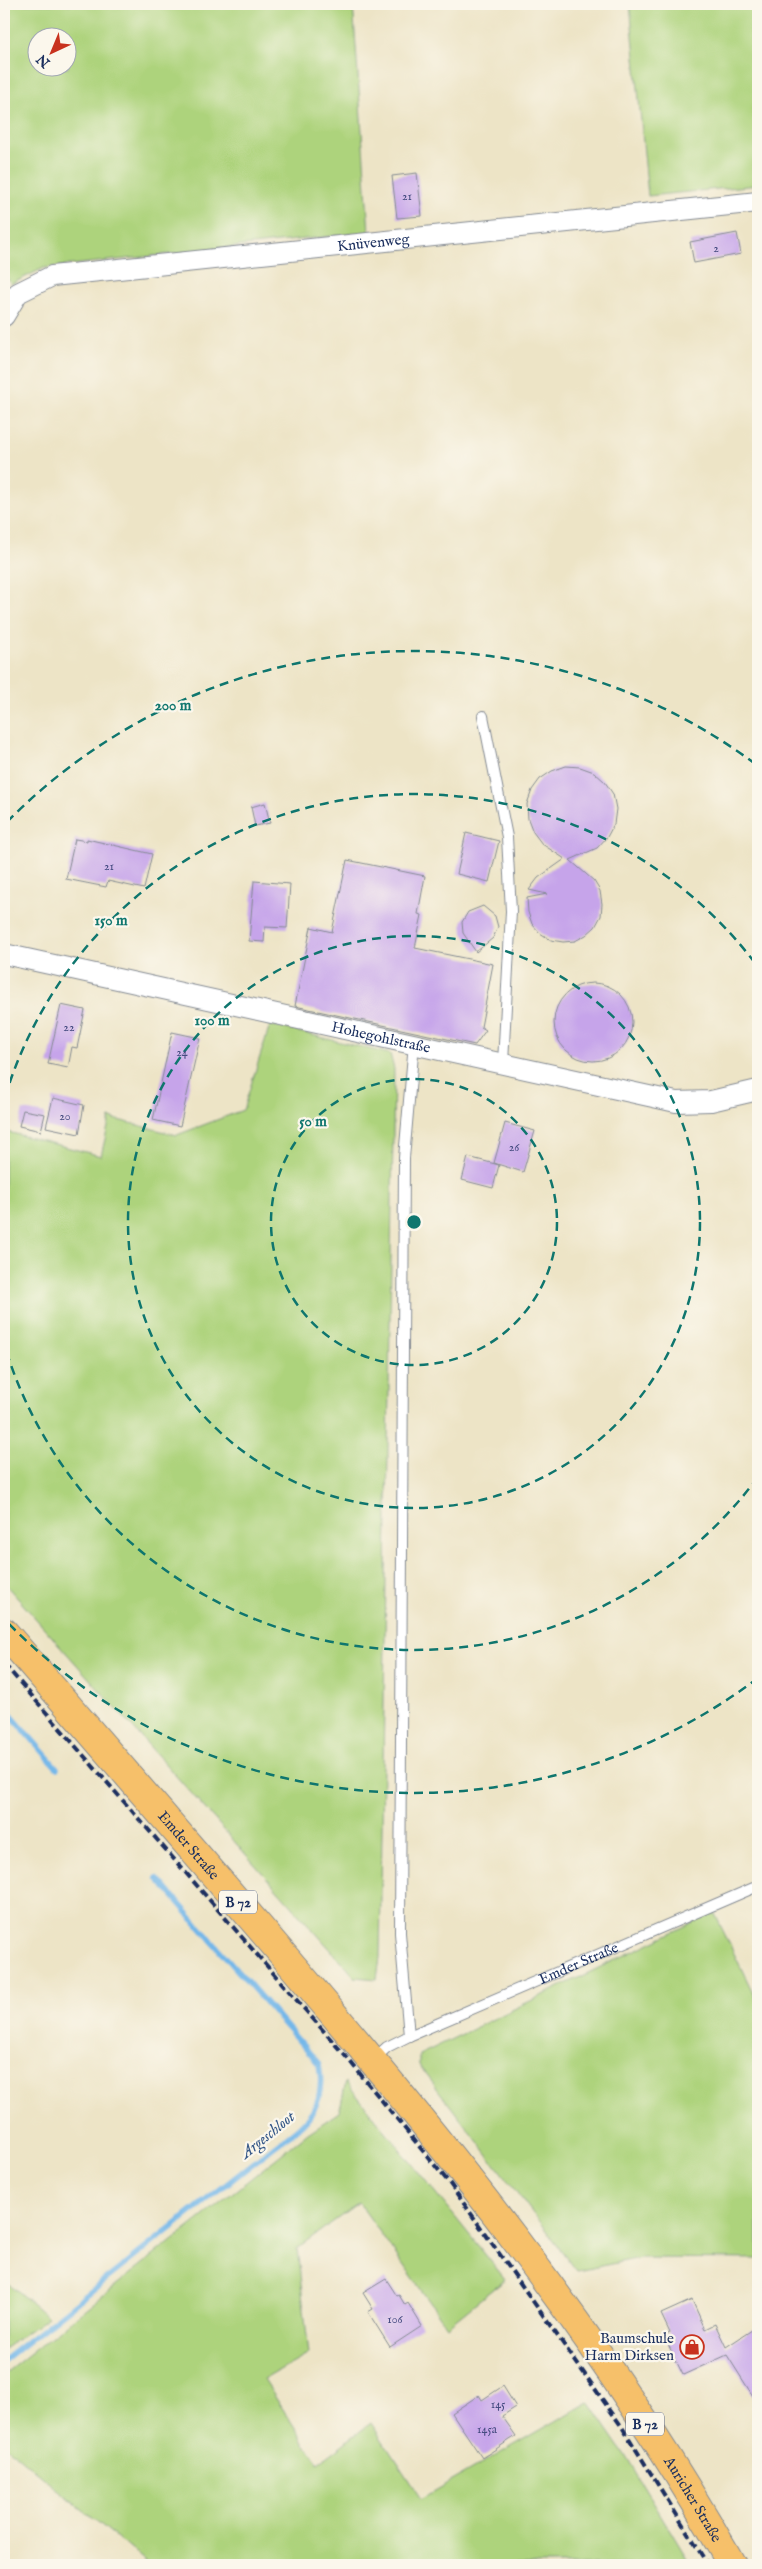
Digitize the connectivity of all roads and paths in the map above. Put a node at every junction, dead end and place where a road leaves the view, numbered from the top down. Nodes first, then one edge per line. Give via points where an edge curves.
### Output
1 (758, 202) edge
2 (4, 316) edge
3 (483, 716) dead end
4 (4, 954) edge
5 (414, 1042) junction
6 (503, 1064) junction
7 (758, 1090) edge
8 (4, 1632) edge
9 (758, 1886) edge
10 (409, 2036) junction
11 (374, 2060) junction
12 (550, 2287) joint
13 (732, 2565) edge

1 - 2 street, Knüvenweg via 52,276 18,293
3 - 6 lane via 508,837 511,911
4 - 5 street, Hohegohlstraße
5 - 6 street, Hohegohlstraße
5 - 10 lane via 403,1188 400,1933
6 - 7 street, Hohegohlstraße via 676,1102 711,1101
8 - 11 main road, Emder Straße / B 72
9 - 10 lane, Emder Straße
10 - 11 lane, Emder Straße via 387,2047
11 - 12 main road, Emder Straße / B 72
12 - 13 main road, Auricher Straße / B 72 via 623,2390

